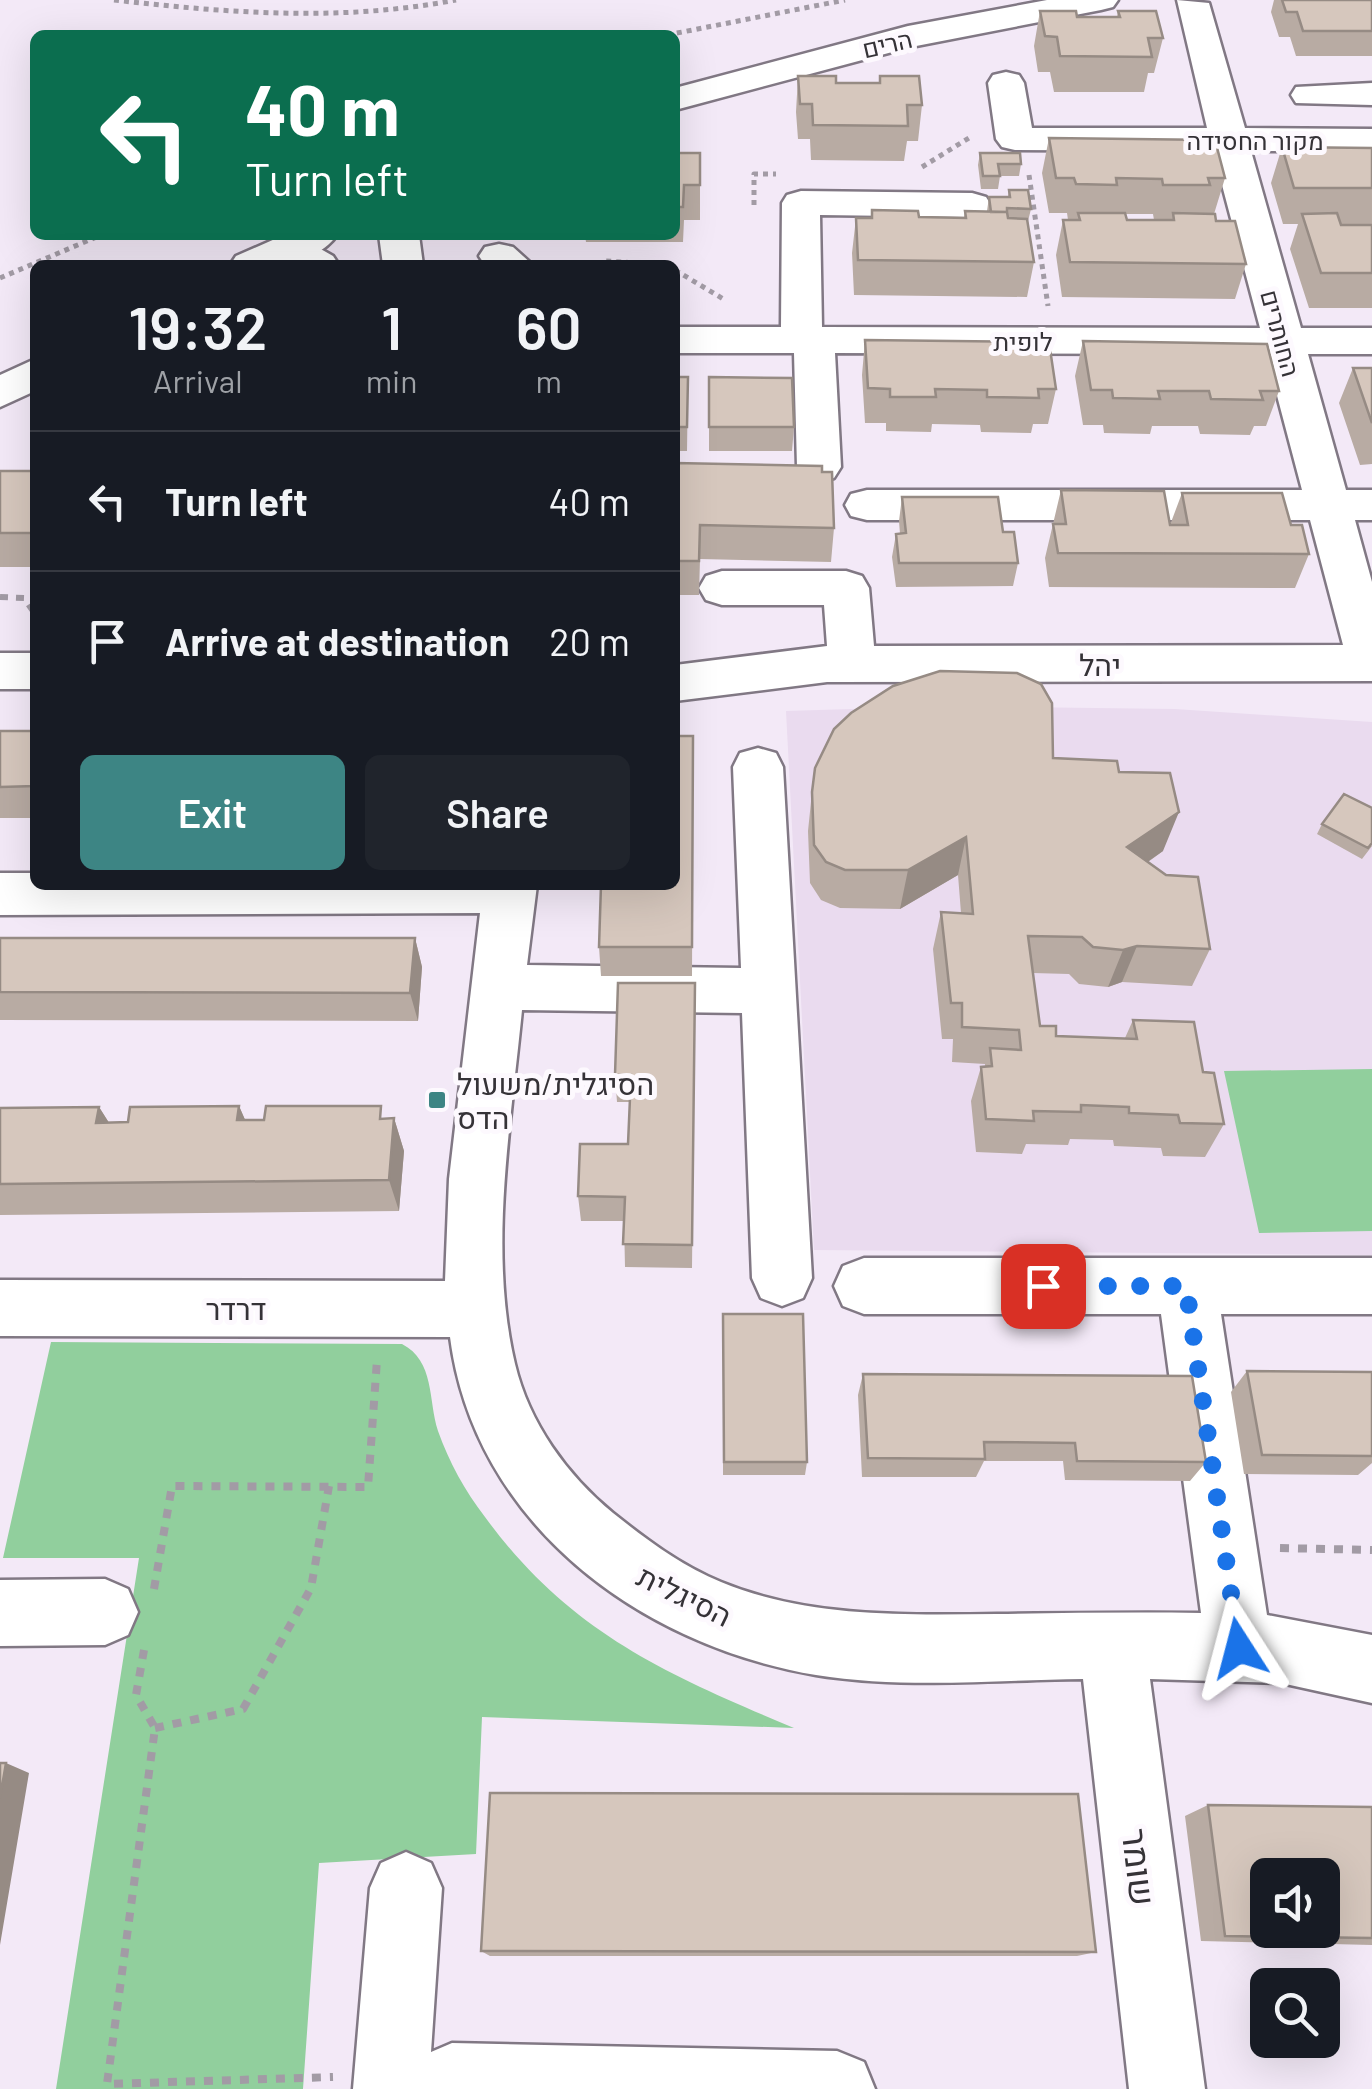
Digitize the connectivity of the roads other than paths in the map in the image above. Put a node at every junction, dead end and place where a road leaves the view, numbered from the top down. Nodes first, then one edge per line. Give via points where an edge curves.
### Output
1 (1102, 0) edge
2 (1192, 3) dead end
3 (1006, 83) dead end
4 (1372, 94) edge
5 (1309, 95) dead end
6 (680, 98) edge
7 (1229, 140) junction
8 (1372, 140) edge
9 (972, 204) dead end
10 (309, 249) edge
11 (268, 260) edge
12 (680, 340) edge
13 (808, 340) junction
14 (1284, 341) junction
15 (1372, 341) edge
16 (30, 376) edge
17 (0, 393) edge
18 (820, 467) edge
19 (867, 505) dead end
20 (1328, 505) junction
21 (1372, 505) edge
22 (722, 588) dead end
23 (680, 646) edge
24 (839, 664) junction
25 (1371, 664) edge
26 (30, 670) edge
27 (0, 671) edge
28 (680, 682) edge
29 (758, 767) dead end
30 (68, 890) edge
31 (501, 890) edge
32 (0, 894) edge
33 (497, 987) junction
34 (768, 991) junction
35 (782, 1278) dead end
36 (864, 1286) dead end
37 (1186, 1286) junction
38 (1372, 1286) edge
39 (0, 1308) edge
40 (473, 1309) junction
41 (0, 1613) edge
42 (134, 1616) road end
43 (1112, 1645) junction
44 (1239, 1648) junction
45 (1372, 1669) edge
46 (406, 1888) dead end
47 (427, 2085) edge
48 (837, 2089) edge
49 (1167, 2089) edge

1 - 6 street, הרים via 908,37
2 - 7 street, החותרים
3 - 7 street, מקור החסידה via 1014,140
4 - 5 street
7 - 8 street, מקור החסידה
7 - 14 street, החותרים
9 - 13 street via 802,203
10 - 11 street
12 - 13 street, לופית
13 - 14 street, לופית
13 - 18 street
14 - 15 street, לופית
14 - 20 street, החותרים
16 - 17 street
19 - 20 street
20 - 21 street
20 - 25 street, החותרים
22 - 24 street via 846,588
23 - 24 street, יהל
24 - 25 street, יהל
24 - 28 street, יהל
26 - 27 street
29 - 34 street
30 - 32 street
31 - 33 street, הסיגלית
33 - 34 street
33 - 40 street, הסיגלית via 474,1216
34 - 35 street
36 - 37 street
37 - 38 street
37 - 44 street
39 - 40 street, דרדר
40 - 43 street, הסיגלית via 491,1395 528,1471 583,1536 656,1586 742,1624 841,1644
41 - 42 street
43 - 44 street, הסיגלית
43 - 49 street, שומר
44 - 45 street, הסיגלית
46 - 47 street
47 - 48 street

